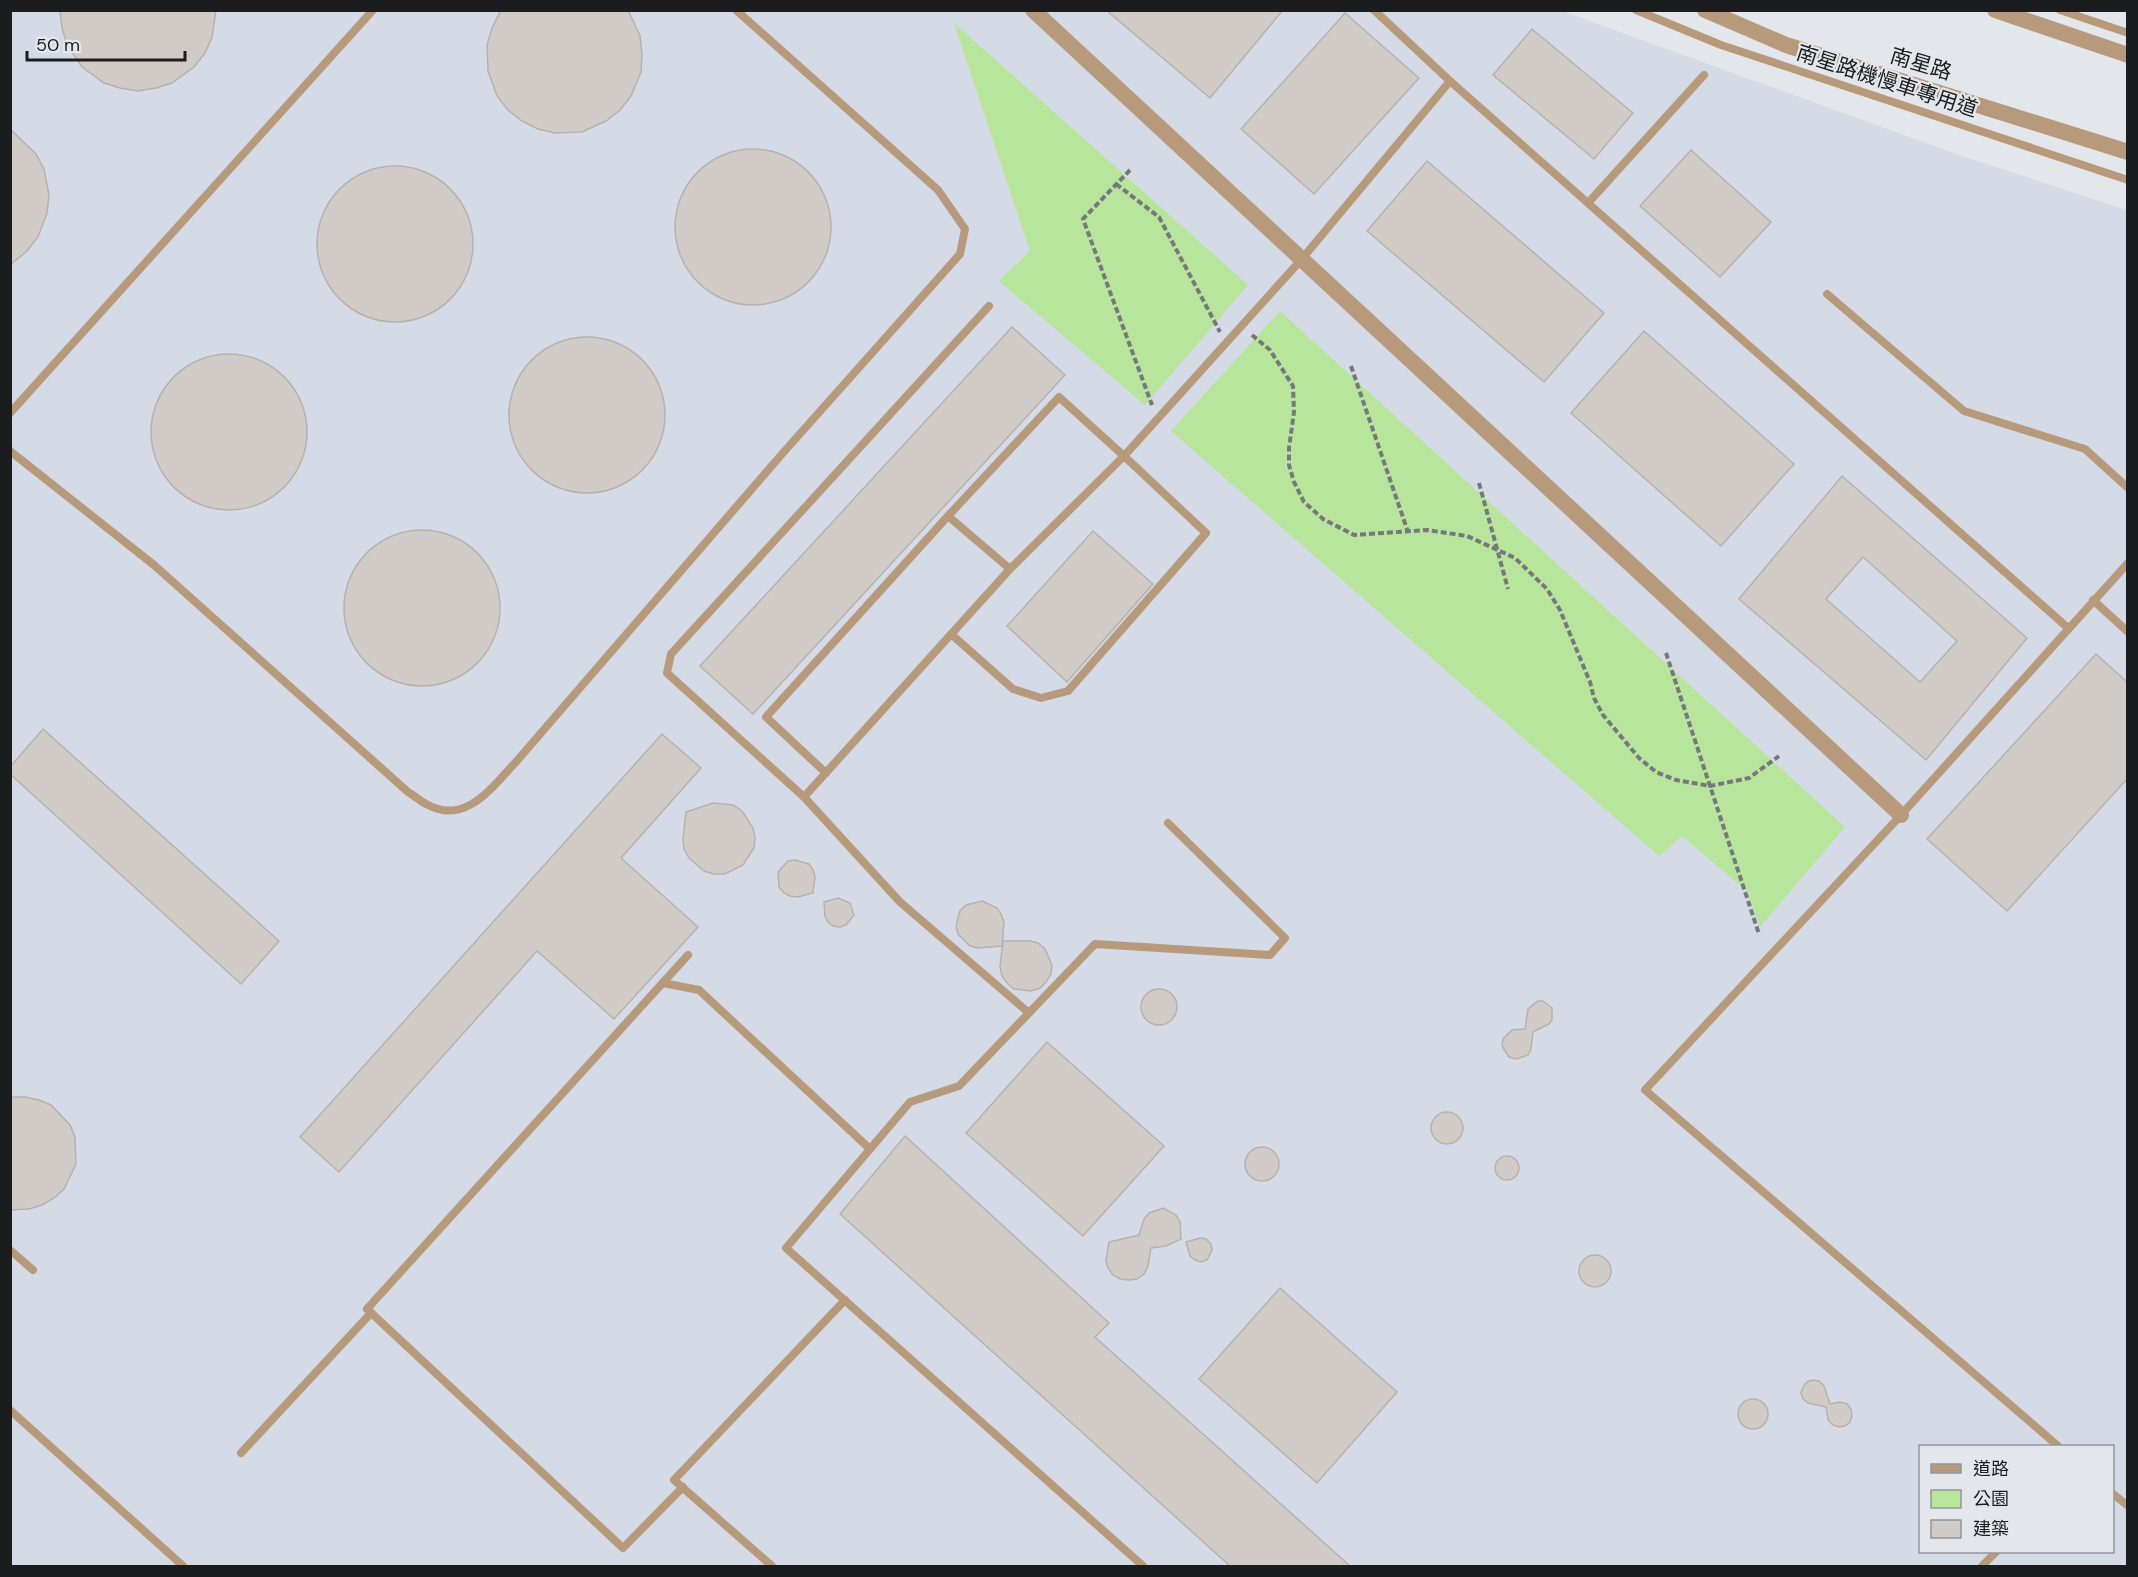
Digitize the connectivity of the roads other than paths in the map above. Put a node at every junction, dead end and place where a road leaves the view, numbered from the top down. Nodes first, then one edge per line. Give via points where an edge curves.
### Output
1 (373, 10) edge
2 (736, 10) edge
3 (1033, 10) edge
4 (1374, 10) edge
5 (1636, 10) edge
6 (1705, 10) edge
7 (1995, 10) edge
8 (2060, 10) edge
9 (2127, 33) edge
10 (2127, 55) edge
11 (1704, 75) dead end
12 (1450, 81) junction
13 (2127, 152) edge
14 (2127, 180) edge
15 (1588, 203) junction
16 (1301, 260) junction
17 (1827, 294) dead end
18 (989, 306) dead end
19 (10, 413) edge
20 (10, 451) edge
21 (1124, 456) junction
22 (2127, 488) edge
23 (948, 516) junction
24 (2127, 563) edge
25 (1010, 569) junction
26 (2093, 600) junction
27 (2068, 628) junction
28 (2127, 632) edge
29 (951, 634) junction
30 (826, 773) junction
31 (804, 797) junction
32 (1901, 815) junction
33 (1168, 823) dead end
34 (688, 955) dead end
35 (663, 983) junction
36 (1029, 1013) junction
37 (870, 1149) junction
38 (10, 1250) edge
39 (33, 1270) dead end
40 (845, 1300) junction
41 (371, 1313) junction
42 (10, 1410) edge
43 (2057, 1445) edge
44 (241, 1453) dead end
45 (683, 1487) junction
46 (2114, 1495) edge
47 (2127, 1506) edge
48 (1994, 1553) edge
49 (183, 1566) edge
50 (772, 1566) edge
51 (1143, 1566) edge
52 (1982, 1566) edge

1 - 19 lane
2 - 20 lane via 938,190 965,229 960,254 531,746 487,793 466,808 445,811 408,792 153,565
3 - 16 street
4 - 12 lane
5 - 14 lane, 南星路機慢車專用道 via 1721,45
6 - 13 street, 南星路 via 1786,45
7 - 10 street
8 - 9 lane
11 - 15 lane
12 - 15 lane
12 - 16 lane
15 - 27 lane
16 - 21 lane
16 - 32 street
17 - 22 lane via 1964,411 2085,449
18 - 31 lane via 670,654 667,673
21 - 23 lane via 1059,397
21 - 25 lane
21 - 29 lane via 1206,533 1068,691 1041,698 1013,689
23 - 25 lane
23 - 30 lane via 766,717
24 - 26 lane
25 - 29 lane
26 - 27 lane
26 - 28 lane
27 - 32 lane
29 - 30 lane
30 - 31 lane
31 - 36 lane via 900,902
32 - 43 lane via 1645,1090
33 - 36 lane via 1285,938 1270,955 1095,944
34 - 35 lane
35 - 37 lane via 699,990
35 - 41 lane via 367,1309
36 - 37 lane via 959,1086 910,1102
37 - 40 lane via 786,1248
38 - 39 lane
40 - 45 lane via 674,1479
40 - 51 lane
41 - 44 lane
41 - 45 lane via 623,1548
42 - 49 lane
45 - 50 lane
46 - 47 lane
48 - 52 lane

